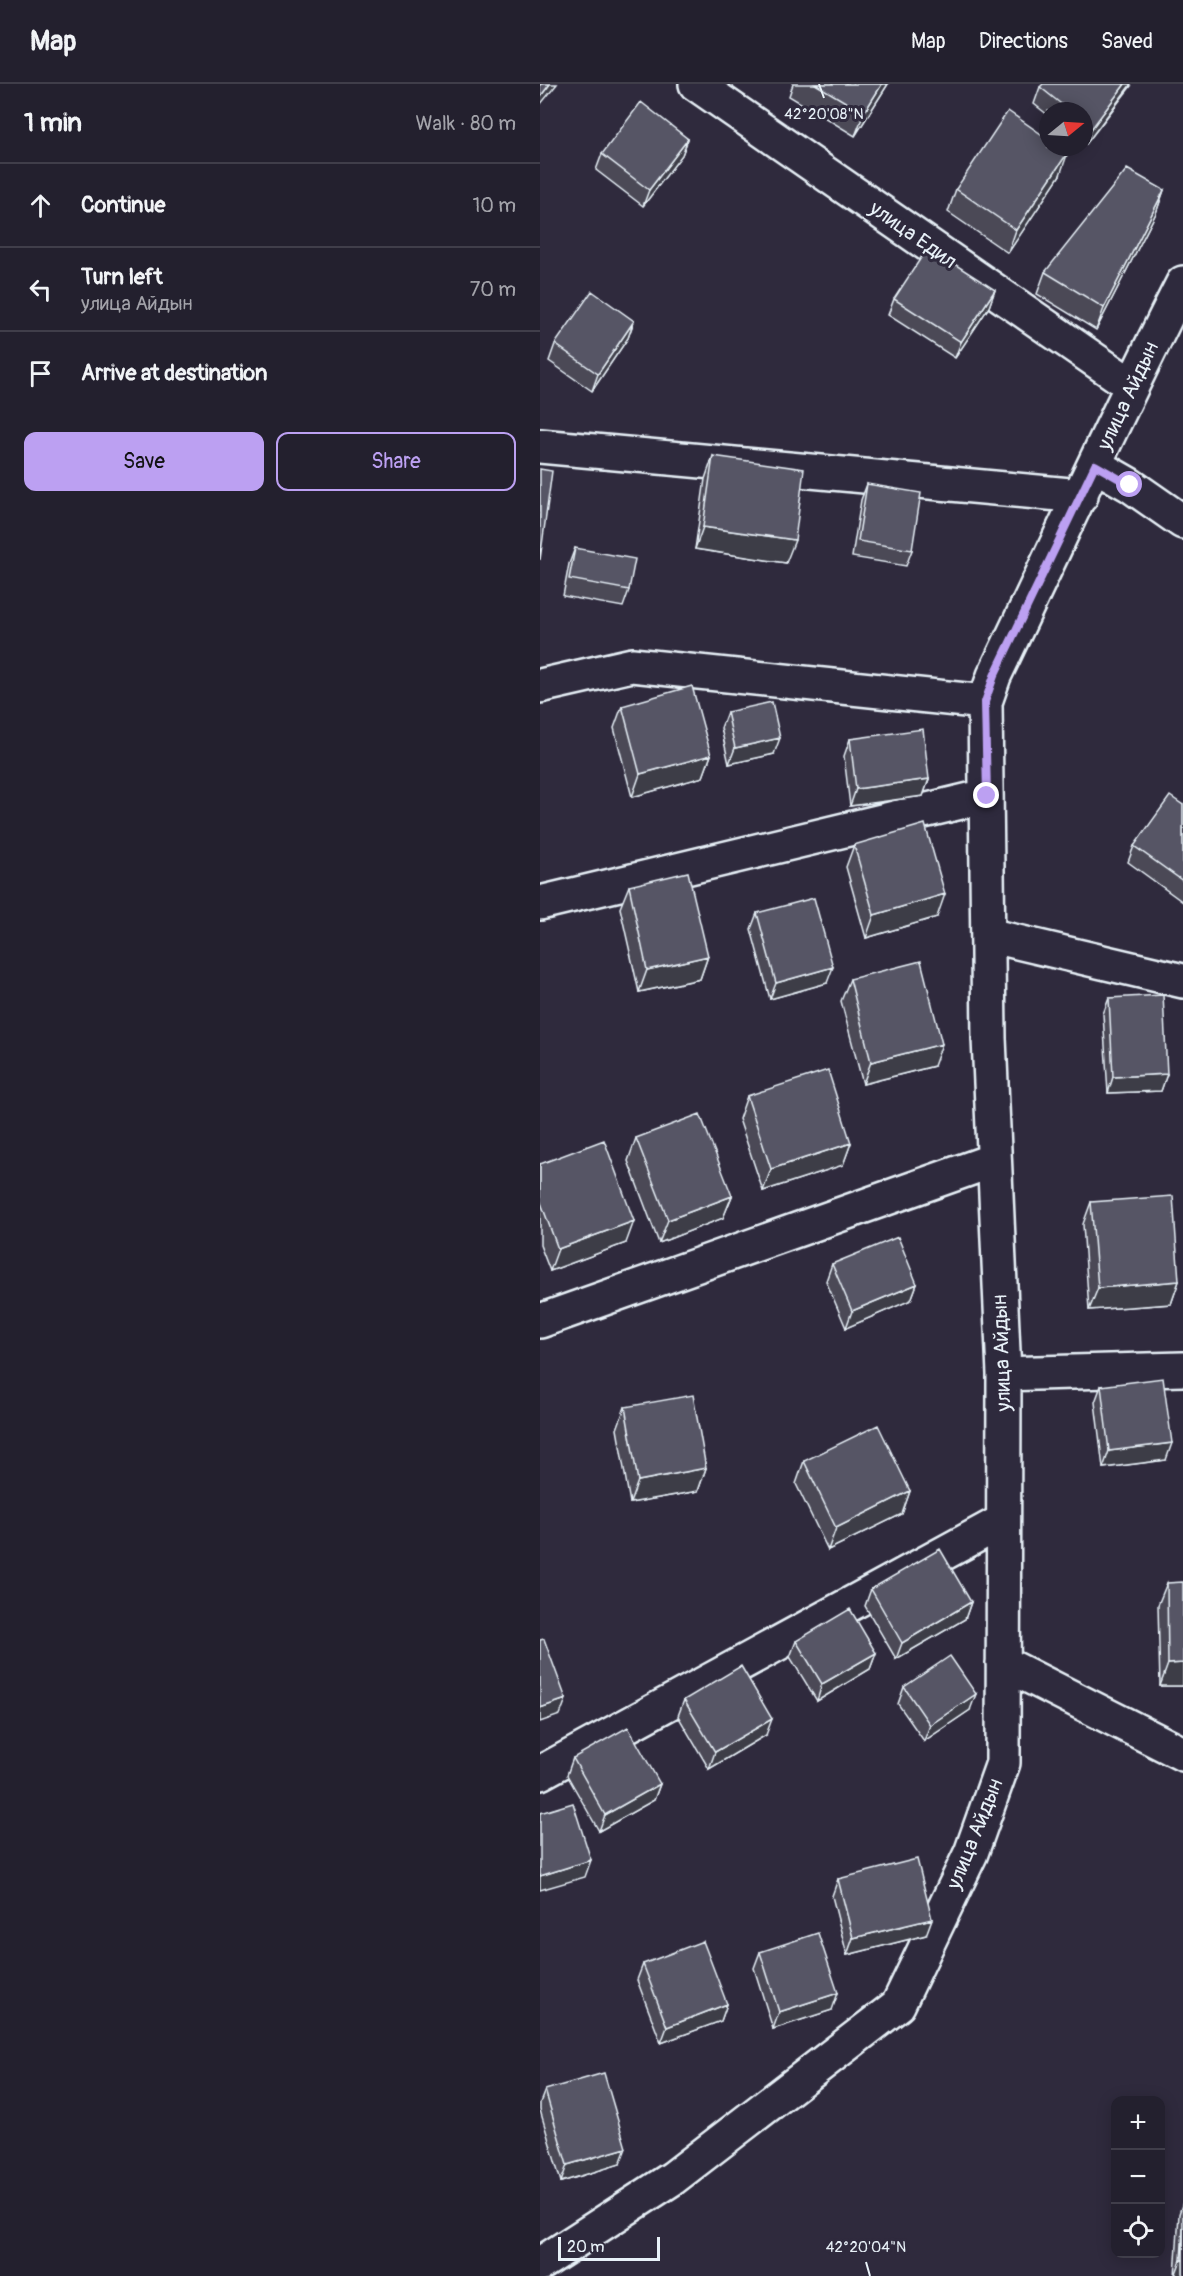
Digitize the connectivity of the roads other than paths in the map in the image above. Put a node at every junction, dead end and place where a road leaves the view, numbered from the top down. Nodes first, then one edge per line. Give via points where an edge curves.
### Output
1 (696, 84) edge
2 (1183, 283) edge
3 (1131, 385) junction
4 (540, 446) edge
5 (1095, 465) junction
6 (1081, 496) junction
7 (1183, 522) edge
8 (540, 686) edge
9 (985, 702) junction
10 (987, 796) junction
11 (540, 903) edge
12 (988, 935) junction
13 (1183, 981) edge
14 (994, 1160) junction
15 (540, 1321) edge
16 (1183, 1369) edge
17 (1004, 1374) junction
18 (1003, 1521) junction
19 (1003, 1663) junction
20 (1183, 1754) edge
21 (540, 1773) edge
22 (540, 2264) edge

1 - 3 street, улица Едил
2 - 3 street, улица Айдын
3 - 5 street, улица Айдын
4 - 6 street
5 - 6 street, улица Айдын
5 - 7 street
6 - 9 street, улица Айдын
8 - 9 street via 632,665
9 - 10 street, улица Айдын
10 - 11 street
10 - 12 street, улица Айдын
12 - 13 street
12 - 14 street, улица Айдын
14 - 15 street
14 - 17 street, улица Айдын
16 - 17 street
17 - 18 street, улица Айдын
18 - 19 street, улица Айдын
18 - 21 street
19 - 20 street
19 - 22 street, улица Айдын via 1003,1762 971,1853 897,2005 673,2178

